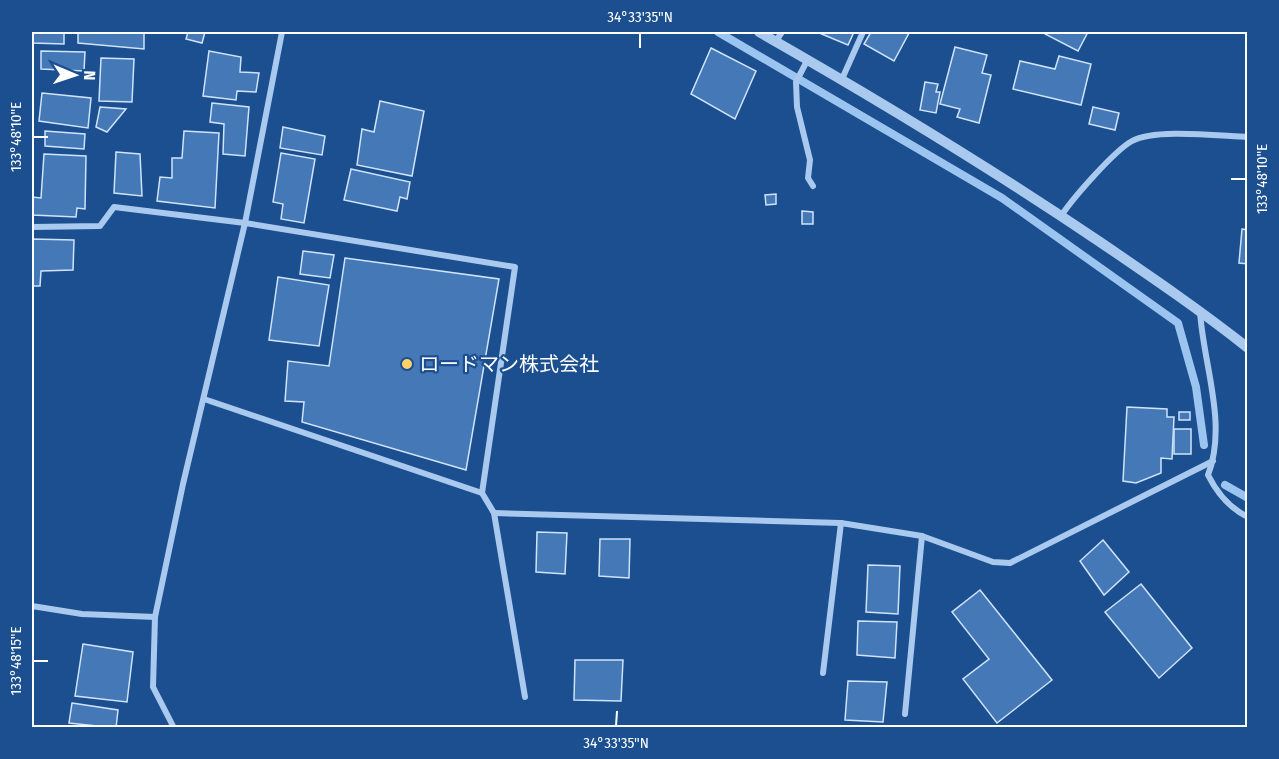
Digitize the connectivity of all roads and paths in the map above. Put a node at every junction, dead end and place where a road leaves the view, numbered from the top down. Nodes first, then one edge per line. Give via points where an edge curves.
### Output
1 (282, 32) edge
2 (759, 32) edge
3 (863, 32) edge
4 (779, 36) edge
5 (808, 59) junction
6 (842, 79) junction
7 (1248, 137) edge
8 (813, 186) dead end
9 (1061, 216) junction
10 (245, 223) junction
11 (32, 227) edge
12 (1200, 310) junction
13 (1248, 348) edge
14 (204, 399) junction
15 (1213, 461) junction
16 (482, 493) junction
17 (494, 513) junction
18 (1248, 517) edge
19 (841, 523) junction
20 (922, 536) junction
21 (32, 606) edge
22 (155, 617) junction
23 (823, 673) dead end
24 (525, 697) dead end
25 (905, 714) dead end
26 (174, 728) edge

1 - 10 street
2 - 4 street
3 - 6 street
4 - 5 street
5 - 6 street
5 - 8 street via 796,82 797,107 810,160 808,178
6 - 9 street
7 - 9 street via 1156,135 1132,141
9 - 12 street
10 - 11 street via 114,207 100,226
10 - 14 street
10 - 16 street via 515,267
12 - 13 street
12 - 15 street via 1214,398
14 - 16 street
14 - 22 street
15 - 18 street via 1208,475 1217,493
15 - 20 street via 1010,563 993,562
16 - 17 street
17 - 19 street
17 - 24 street
19 - 20 street
19 - 23 street
20 - 25 street
21 - 22 street via 81,614
22 - 26 street via 153,687

